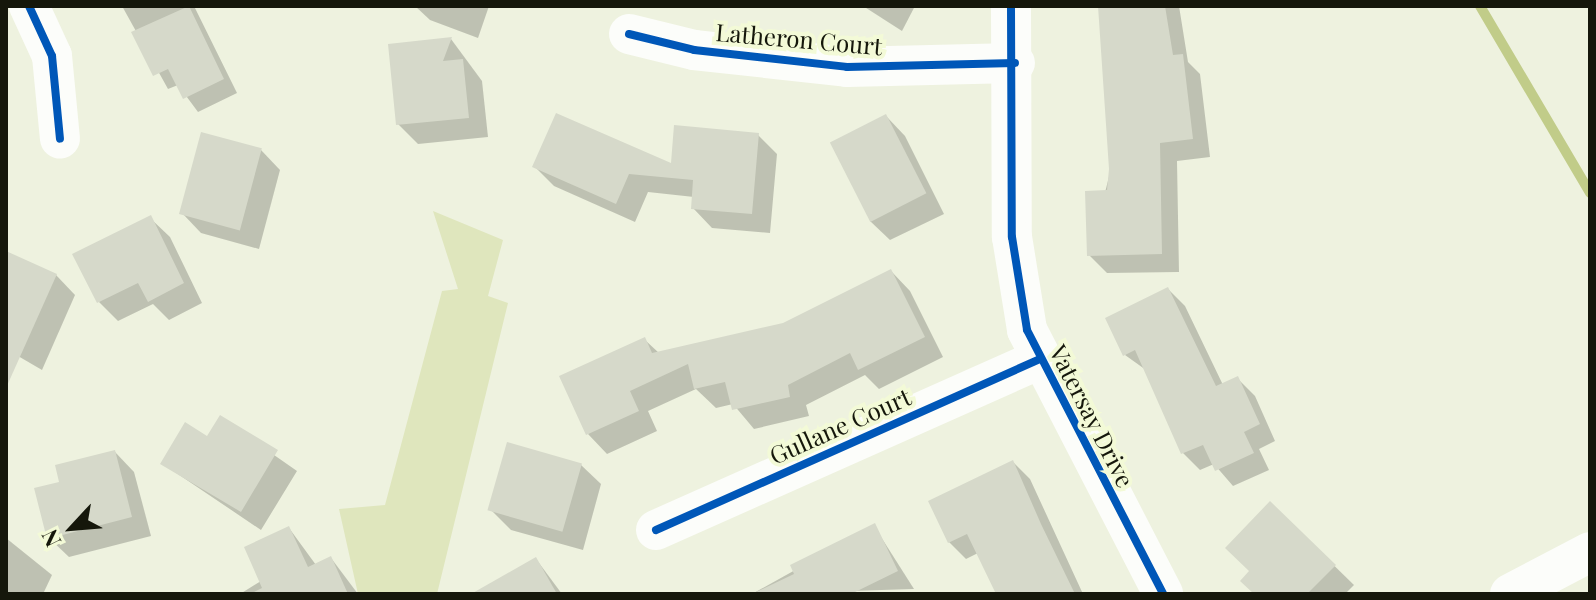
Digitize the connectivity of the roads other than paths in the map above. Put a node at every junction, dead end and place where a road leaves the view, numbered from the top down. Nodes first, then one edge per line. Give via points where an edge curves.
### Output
1 (29, 6) edge
2 (1011, 6) edge
3 (629, 34) dead end
4 (1015, 63) junction
5 (60, 139) dead end
6 (1040, 359) junction
7 (656, 530) dead end
8 (1590, 552) edge
9 (1163, 594) edge
10 (1510, 594) edge

1 - 5 street via 52,56
2 - 4 street, Vatersay Drive
3 - 4 street, Latheron Court via 694,50 847,67
4 - 6 street, Vatersay Drive via 1012,237 1027,330
6 - 7 street, Gullane Court
6 - 9 street, Vatersay Drive
8 - 10 street

